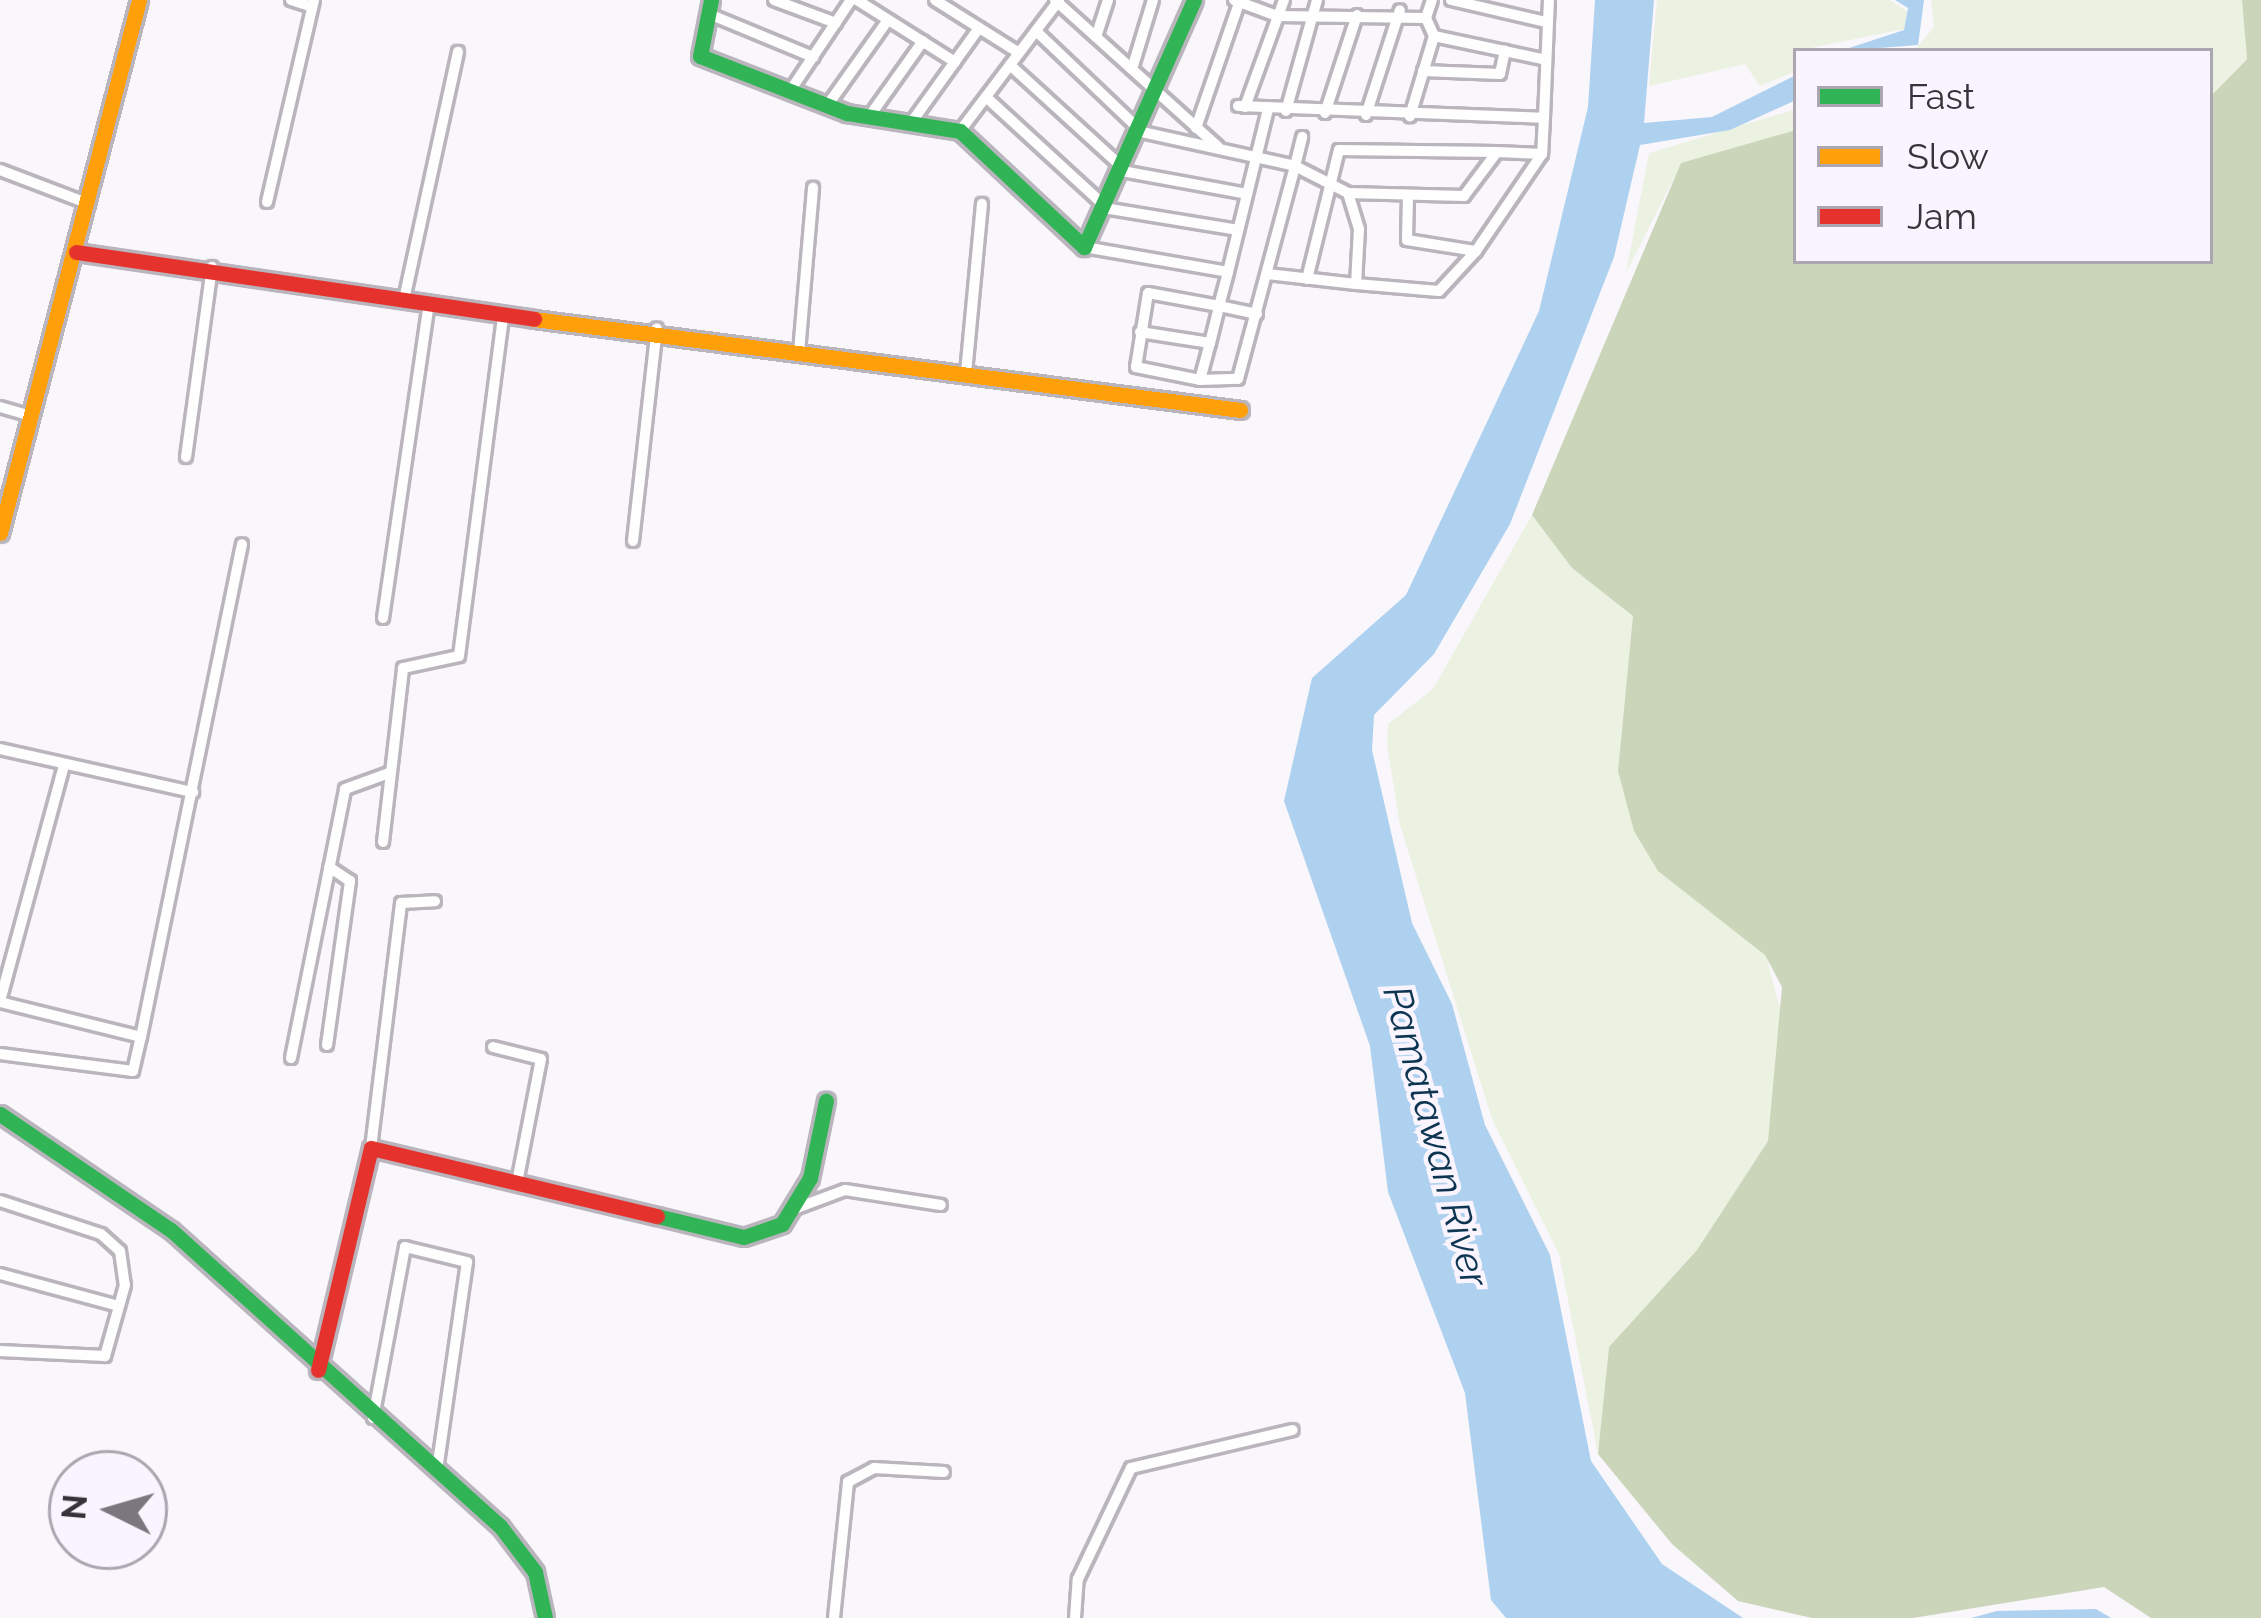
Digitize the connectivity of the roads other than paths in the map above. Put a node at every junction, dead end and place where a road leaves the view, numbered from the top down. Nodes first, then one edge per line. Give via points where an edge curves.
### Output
1 (139, 0) edge
2 (291, 0) edge
3 (773, 0) edge
4 (854, 0) edge
5 (935, 0) edge
6 (1108, 0) edge
7 (1153, 0) edge
8 (1194, 0) edge
9 (1284, 0) edge
10 (1317, 0) edge
11 (1432, 0) edge
12 (1451, 0) edge
13 (1549, 0) edge
14 (1058, 1) edge
15 (1238, 1) edge
16 (313, 4) edge
17 (710, 7) edge
18 (1400, 10) junction
19 (1318, 15) junction
20 (1357, 15) junction
21 (1277, 16) junction
22 (1426, 18) junction
23 (888, 20) junction
24 (1546, 22) junction
25 (836, 23) junction
26 (979, 28) junction
27 (1036, 31) junction
28 (1434, 36) junction
29 (1096, 37) junction
30 (923, 41) junction
31 (1505, 51) junction
32 (458, 52) dead end
33 (1019, 53) junction
34 (813, 57) junction
35 (1542, 59) junction
36 (955, 62) junction
37 (1010, 64) junction
38 (1132, 69) junction
39 (1423, 71) junction
40 (790, 91) junction
41 (1160, 95) junction
42 (986, 97) junction
43 (827, 106) junction
44 (1268, 109) junction
45 (1286, 110) junction
46 (1325, 113) junction
47 (1366, 115) junction
48 (1410, 116) junction
49 (869, 117) junction
50 (1544, 118) junction
51 (911, 123) junction
52 (1196, 128) junction
53 (960, 131) junction
54 (1142, 132) junction
55 (1302, 136) dead end
56 (1218, 147) junction
57 (1497, 152) junction
58 (1542, 154) junction
59 (1257, 155) junction
60 (1295, 166) junction
61 (0, 170) edge
62 (1123, 170) junction
63 (813, 188) dead end
64 (1330, 188) junction
65 (1348, 193) junction
66 (1247, 194) junction
67 (1408, 195) junction
68 (267, 202) dead end
69 (88, 204) junction
70 (982, 204) dead end
71 (1104, 207) junction
72 (1238, 230) junction
73 (1084, 247) junction
74 (1476, 251) junction
75 (76, 252) junction
76 (212, 267) junction
77 (1228, 272) junction
78 (1268, 274) junction
79 (1307, 279) junction
80 (1356, 284) junction
81 (404, 295) junction
82 (429, 302) junction
83 (1219, 306) junction
84 (1257, 314) junction
85 (503, 319) junction
86 (657, 328) junction
87 (1140, 332) junction
88 (1210, 343) junction
89 (799, 352) junction
90 (966, 376) junction
91 (1200, 380) junction
92 (0, 407) edge
93 (1240, 410) dead end
94 (31, 416) junction
95 (186, 457) dead end
96 (0, 533) edge
97 (633, 541) dead end
98 (242, 544) dead end
99 (383, 618) dead end
100 (0, 749) edge
101 (64, 765) junction
102 (389, 773) junction
103 (194, 792) junction
104 (383, 842) dead end
105 (329, 867) junction
106 (435, 901) dead end
107 (0, 1002) edge
108 (142, 1037) junction
109 (327, 1046) dead end
110 (493, 1047) dead end
111 (0, 1054) edge
112 (291, 1058) dead end
113 (826, 1101) dead end
114 (0, 1114) edge
115 (370, 1148) junction
116 (517, 1183) junction
117 (0, 1201) edge
118 (940, 1205) dead end
119 (791, 1210) junction
120 (0, 1274) edge
121 (119, 1306) junction
122 (0, 1351) edge
123 (318, 1370) junction
124 (373, 1421) junction
125 (1293, 1430) dead end
126 (944, 1472) dead end
127 (436, 1474) junction
128 (545, 1618) edge
129 (833, 1618) edge
130 (1075, 1618) edge

1 - 69 street
2 - 16 street
3 - 25 street
4 - 23 street
4 - 25 street
5 - 26 street
6 - 29 street
7 - 38 street
8 - 41 street
9 - 21 street
10 - 19 street
11 - 22 street
12 - 24 street
13 - 24 street
14 - 27 street
14 - 29 street
15 - 21 street
15 - 52 street
16 - 68 street
17 - 34 street
17 - 40 street via 700,56
18 - 20 street
18 - 22 street
18 - 47 street
19 - 20 street
19 - 21 street
19 - 45 street
20 - 46 street
21 - 44 street via 1241,107
22 - 28 street
23 - 30 street
23 - 43 street
24 - 35 street
25 - 34 street
26 - 33 street
26 - 36 street
27 - 33 street
27 - 54 street
28 - 31 street
28 - 39 street
29 - 38 street
30 - 36 street
30 - 49 street
31 - 35 street
31 - 39 street via 1500,74
32 - 81 street
33 - 37 street
34 - 40 street
35 - 50 street
36 - 51 street
37 - 42 street
37 - 62 street
38 - 41 street
39 - 48 street
40 - 43 street
41 - 52 street
41 - 54 street
42 - 53 street
42 - 71 street
43 - 49 street
44 - 45 street
44 - 59 street
45 - 46 street
46 - 47 street
47 - 48 street
48 - 50 street
49 - 51 street
50 - 58 street
51 - 53 street
52 - 56 street
53 - 73 street
54 - 56 street
54 - 62 street
55 - 60 street
56 - 59 street
57 - 58 street
57 - 64 street via 1342,148
57 - 67 street via 1464,196
58 - 74 street
59 - 60 street
59 - 66 street
60 - 64 street
60 - 78 street
61 - 69 street
62 - 66 street
62 - 71 street
63 - 89 street
64 - 65 street
64 - 79 street
65 - 67 street
65 - 80 street via 1359,229
66 - 72 street
67 - 74 street via 1407,241
69 - 75 street
70 - 90 street
71 - 72 street
71 - 73 street
72 - 77 street
73 - 77 street
74 - 80 street via 1439,291
75 - 76 street
75 - 94 street
76 - 81 street
76 - 95 street
77 - 83 street
78 - 79 street
78 - 84 street
79 - 80 street
81 - 82 street
82 - 85 street
82 - 99 street
83 - 84 street
83 - 87 street via 1148,293
83 - 88 street
84 - 91 street via 1238,379
85 - 86 street
85 - 102 street via 459,656 403,668
86 - 89 street
86 - 97 street
87 - 88 street
87 - 91 street via 1139,371
88 - 91 street
89 - 90 street
90 - 93 street
92 - 94 street
94 - 96 street
98 - 103 street
100 - 101 street
101 - 103 street
101 - 107 street
102 - 104 street
102 - 105 street via 345,789
103 - 108 street
105 - 109 street via 350,881
105 - 112 street
106 - 115 street via 401,904
107 - 108 street
108 - 111 street via 133,1071
110 - 116 street via 542,1059
113 - 119 street
114 - 123 street via 171,1230
115 - 116 street
115 - 123 street
116 - 119 street via 744,1237 773,1233
117 - 121 street via 48,1211 121,1251
118 - 119 street via 845,1190
120 - 121 street
121 - 122 street via 105,1356
123 - 124 street
124 - 127 street
124 - 127 street via 405,1247 467,1262
125 - 130 street via 1213,1441 1131,1468 1078,1579
126 - 129 street via 874,1468 848,1481
127 - 128 street via 535,1572

